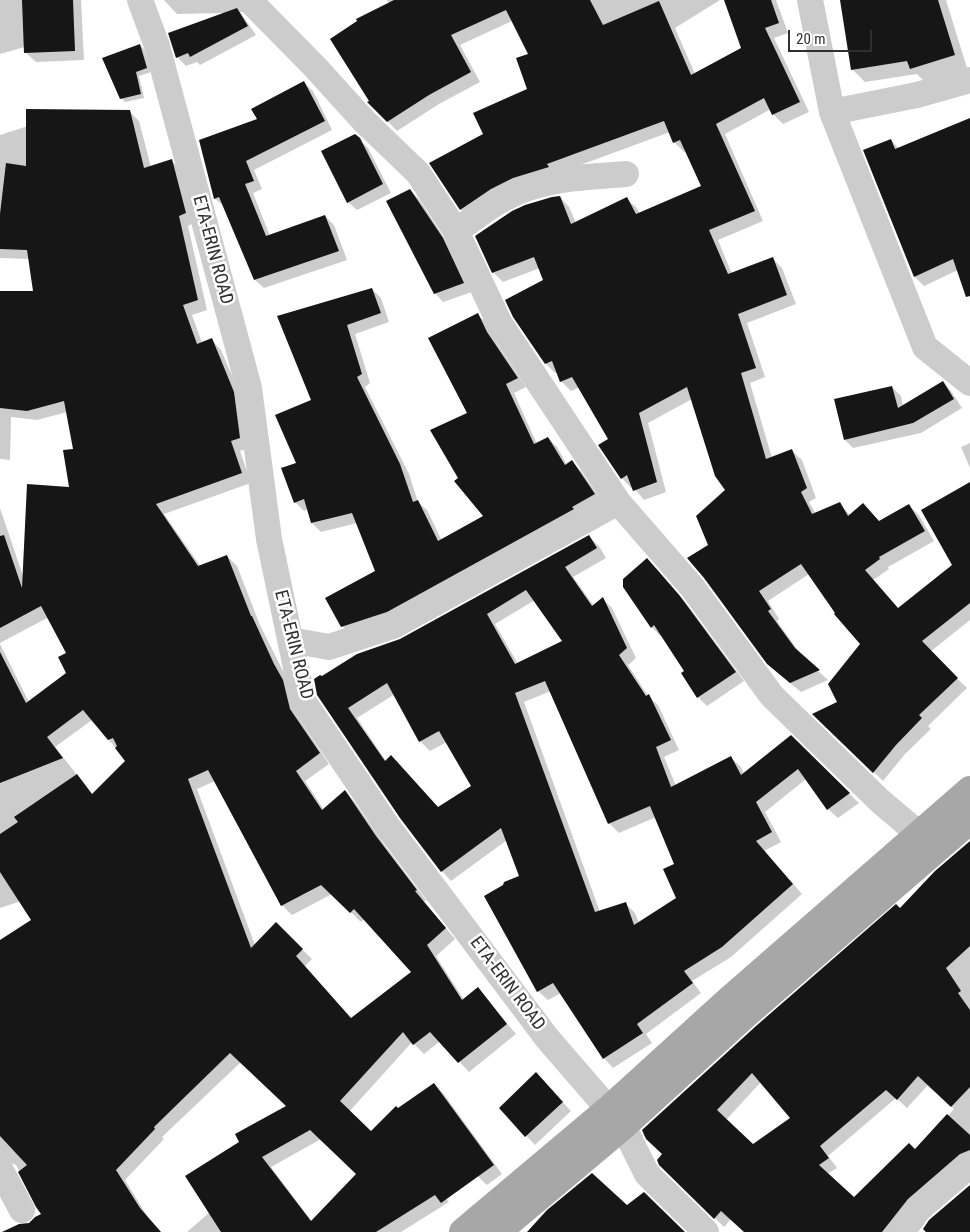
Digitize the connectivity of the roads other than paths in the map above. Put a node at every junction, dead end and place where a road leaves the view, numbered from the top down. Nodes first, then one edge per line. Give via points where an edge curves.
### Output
1 (140, 0) edge
2 (250, 0) edge
3 (810, 0) edge
4 (970, 80) edge
5 (832, 112) junction
6 (626, 174) dead end
7 (456, 231) junction
8 (970, 383) edge
9 (618, 502) junction
10 (290, 640) junction
11 (970, 790) edge
12 (970, 820) edge
13 (919, 834) junction
14 (616, 1118) junction
15 (970, 1165) edge
16 (0, 1169) edge
17 (22, 1210) dead end
18 (463, 1232) edge
19 (497, 1232) edge
20 (706, 1232) edge
21 (902, 1232) edge

1 - 10 street, ETA-ERIN ROAD via 157,46 249,388 269,539
2 - 7 street via 364,121 418,172
3 - 5 street
4 - 5 street
5 - 8 street via 925,347
6 - 7 street via 537,185 505,198
7 - 9 street via 500,324
9 - 10 street via 393,626 329,647
9 - 13 street via 692,587 772,696 880,801
10 - 14 street, ETA-ERIN ROAD via 303,701 378,811 547,1038
11 - 13 main road
12 - 14 main road via 746,1014
13 - 14 main road via 729,1000
14 - 18 main road
14 - 19 main road
14 - 20 street, ETA-ERIN ROAD via 647,1174
15 - 21 street via 918,1210
16 - 17 street

